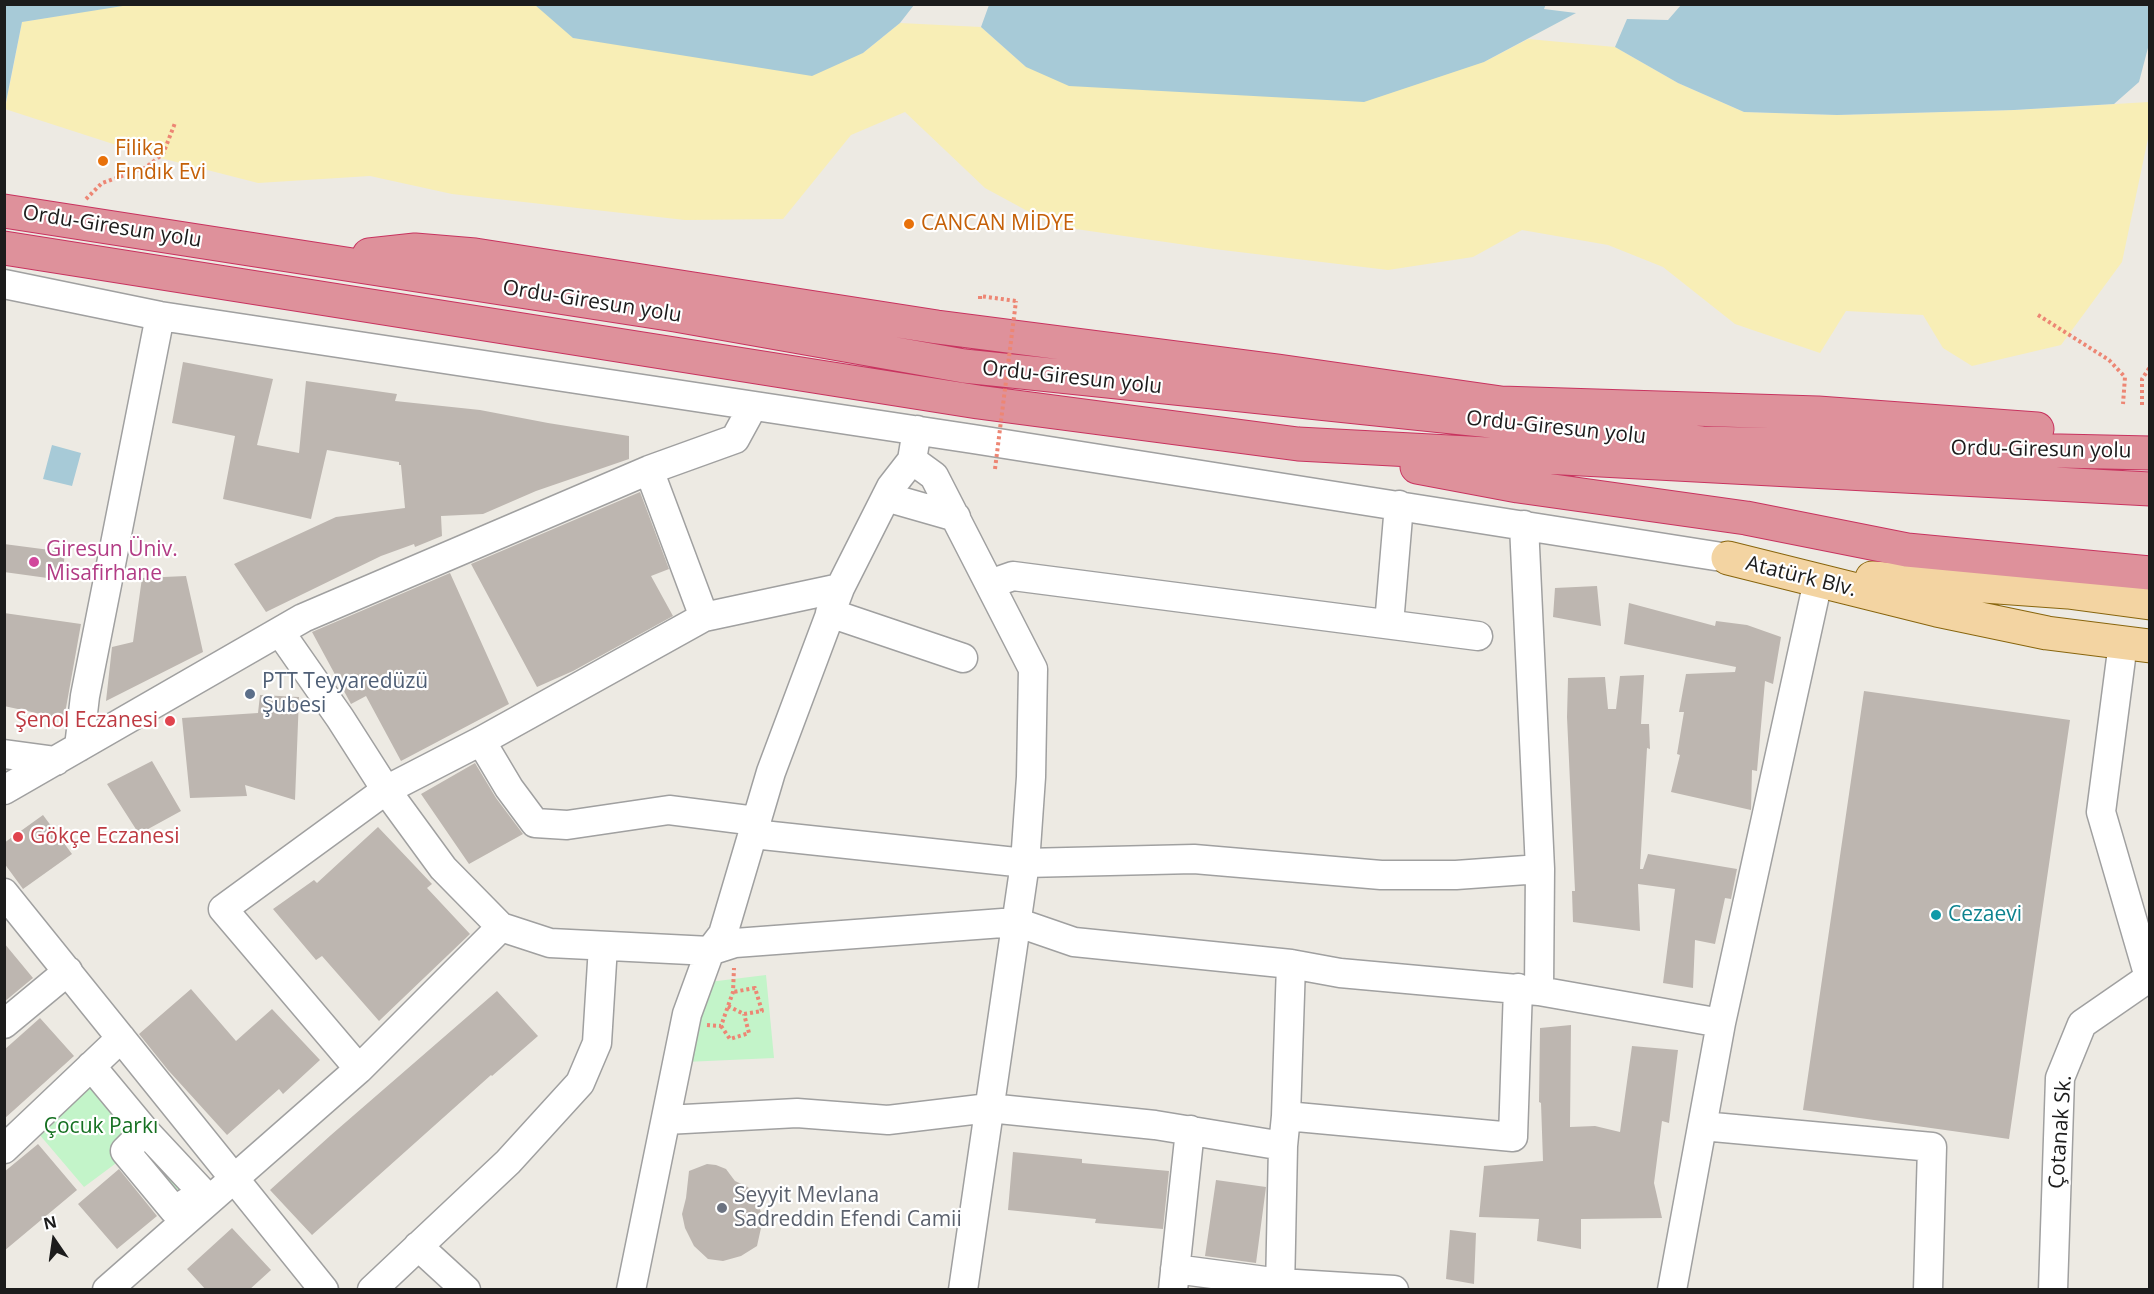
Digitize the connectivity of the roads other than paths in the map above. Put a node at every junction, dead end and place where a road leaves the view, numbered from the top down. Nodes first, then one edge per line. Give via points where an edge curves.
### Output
1 (4, 211) edge
2 (4, 248) edge
3 (327, 260) junction
4 (4, 284) edge
5 (160, 316) junction
6 (1280, 400) junction
7 (1501, 403) junction
8 (753, 406) junction
9 (917, 430) junction
10 (2142, 436) edge
11 (1298, 444) junction
12 (912, 460) junction
13 (649, 470) junction
14 (2141, 489) edge
15 (886, 497) junction
16 (1399, 506) junction
17 (956, 517) junction
18 (1524, 525) junction
19 (1728, 558) junction
20 (2150, 573) edge
21 (1818, 581) junction
22 (990, 584) junction
23 (835, 601) junction
24 (2150, 603) edge
25 (704, 617) junction
26 (1389, 624) junction
27 (280, 632) junction
28 (1478, 636) dead end
29 (2136, 644) edge
30 (963, 658) dead end
31 (481, 741) junction
32 (4, 754) edge
33 (68, 754) junction
34 (4, 790) edge
35 (386, 790) junction
36 (754, 828) junction
37 (1025, 863) junction
38 (1540, 870) junction
39 (4, 893) edge
40 (1016, 922) junction
41 (501, 927) junction
42 (603, 946) junction
43 (723, 947) junction
44 (1291, 964) junction
45 (68, 971) junction
46 (2149, 977) edge
47 (1528, 989) junction
48 (1721, 1023) junction
49 (4, 1024) edge
50 (121, 1038) junction
51 (91, 1066) junction
52 (359, 1069) junction
53 (989, 1108) junction
54 (1286, 1116) junction
55 (666, 1120) junction
56 (1702, 1126) junction
57 (1190, 1130) junction
58 (145, 1131) dead end
59 (1282, 1146) junction
60 (4, 1149) edge
61 (235, 1179) junction
62 (418, 1246) junction
63 (1174, 1279) edge
64 (1280, 1286) edge
65 (107, 1290) edge
66 (324, 1290) edge
67 (372, 1290) edge
68 (466, 1290) edge
69 (631, 1290) edge
70 (963, 1290) edge
71 (1394, 1290) edge
72 (1672, 1290) edge
73 (1928, 1290) edge
74 (2054, 1290) edge

1 - 3 highway, Ordu-Giresun yolu
2 - 11 highway, Ordu-Giresun yolu via 978,402
3 - 6 highway, Ordu-Giresun yolu via 964,366
3 - 7 highway via 415,250 475,255 937,327
4 - 5 street
5 - 8 street
5 - 33 street via 85,696
6 - 7 highway
6 - 10 highway, Ordu-Giresun yolu via 1702,443
7 - 10 highway via 1818,413
8 - 9 street
8 - 13 street via 735,439
9 - 12 street
9 - 16 street
11 - 14 highway, Ordu-Giresun yolu
11 - 20 highway via 1518,486 1746,518 1907,550
12 - 15 street
12 - 17 street via 934,476
13 - 25 street
13 - 27 street via 303,618
15 - 17 street
15 - 23 street
16 - 18 street
16 - 26 street
17 - 22 street
18 - 19 street
18 - 38 street
19 - 21 main road, Atatürk Blv.
19 - 24 main road, Atatürk Blv. via 1820,574 2068,592
21 - 29 main road, Atatürk Blv. via 2047,633
21 - 48 street
22 - 26 street via 1013,576
22 - 37 street via 1033,669
23 - 25 street
23 - 30 street
23 - 36 street
25 - 31 street
26 - 28 street
27 - 33 street
27 - 35 street
29 - 46 street via 2101,812
31 - 35 street
31 - 36 street via 535,823 567,825 669,810
32 - 33 street
33 - 34 street
35 - 41 street via 444,868
35 - 52 street via 223,909
36 - 37 street
36 - 43 street via 723,934
37 - 38 street via 1194,859 1392,875
37 - 40 street
38 - 47 street
39 - 45 street
40 - 43 street
40 - 44 street via 1074,942
40 - 53 street
41 - 42 street via 550,943
41 - 52 street
42 - 43 street
42 - 62 street via 597,1043 580,1083 508,1162
43 - 55 street via 685,1025
44 - 47 street via 1340,973
44 - 54 street
45 - 49 street
45 - 50 street
46 - 74 street, Çotanak Sk. via 2082,1024 2060,1078
47 - 48 street
47 - 54 street via 1513,1137
48 - 56 street
50 - 51 street
50 - 61 street
51 - 58 street
51 - 60 street
52 - 61 street
53 - 55 street via 888,1120 797,1113
53 - 57 street
53 - 70 street
54 - 59 street
55 - 69 street
56 - 72 street
56 - 73 street via 1932,1147
57 - 59 street
57 - 63 street
59 - 64 street
61 - 65 street
61 - 66 street
62 - 67 street
62 - 68 street
63 - 64 street
64 - 71 street

